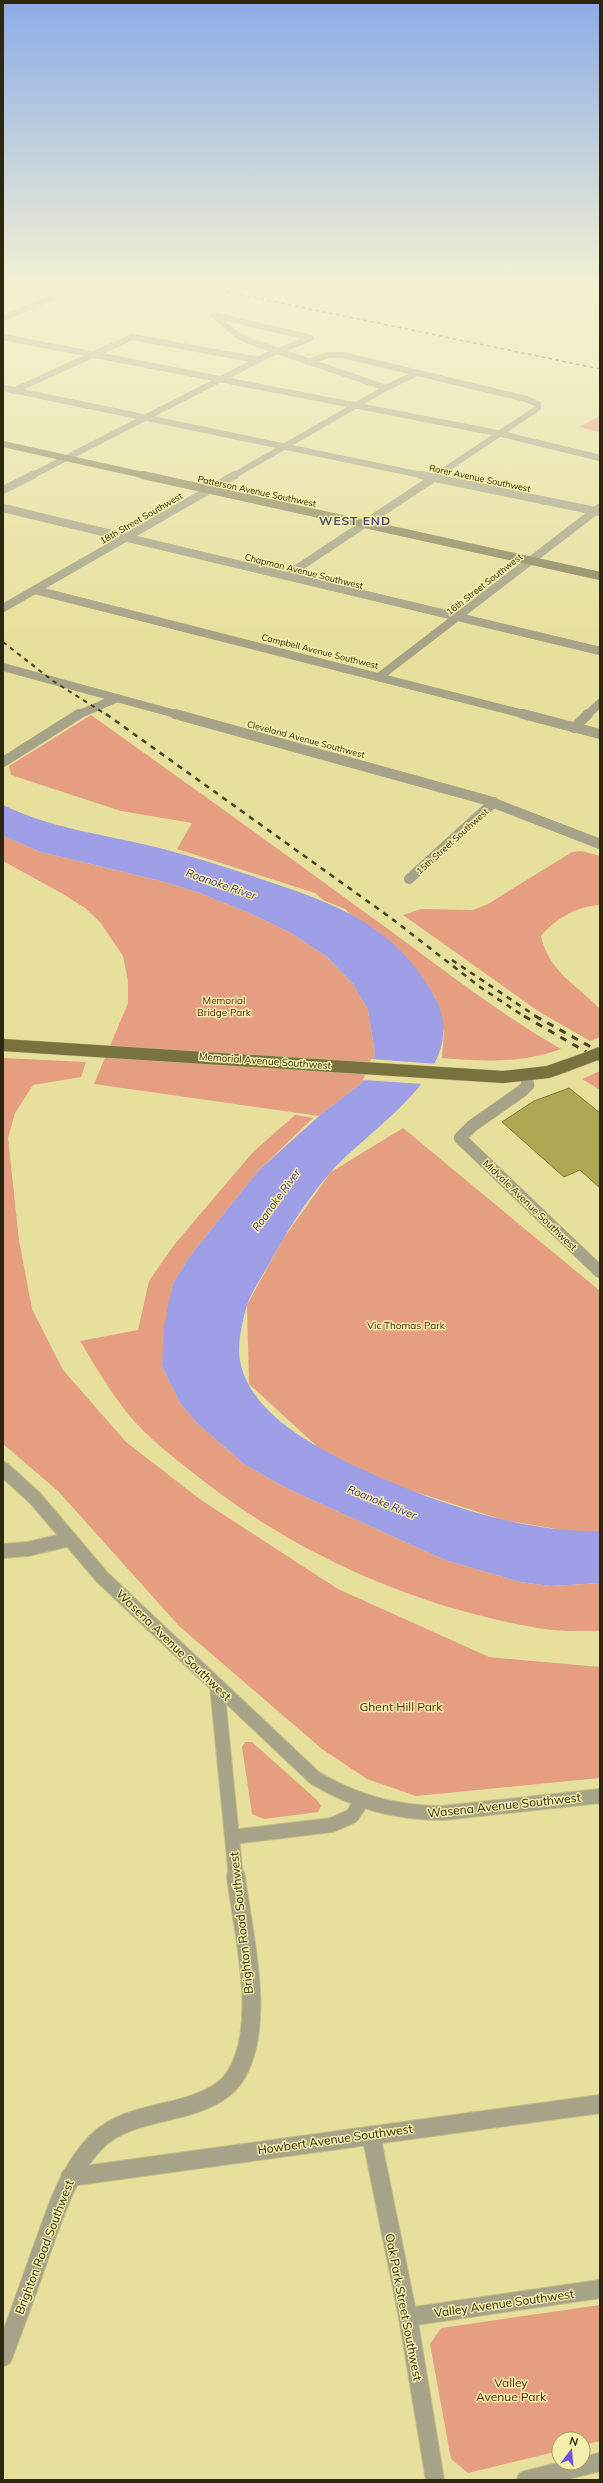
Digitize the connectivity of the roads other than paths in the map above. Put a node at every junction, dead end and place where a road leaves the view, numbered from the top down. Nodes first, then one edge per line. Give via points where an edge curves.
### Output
1 (67, 402) edge
2 (176, 402) edge
3 (341, 402) edge
4 (362, 402) edge
5 (533, 402) edge
6 (357, 405) junction
7 (145, 418) junction
8 (502, 434) junction
9 (3, 444) edge
10 (285, 447) junction
11 (66, 458) junction
12 (600, 458) edge
13 (435, 478) junction
14 (3, 490) edge
15 (209, 490) junction
16 (3, 508) edge
17 (598, 510) edge
18 (364, 524) junction
19 (126, 538) junction
20 (530, 561) junction
21 (286, 576) junction
22 (600, 576) edge
23 (35, 590) junction
24 (3, 608) edge
25 (458, 617) junction
26 (600, 651) edge
27 (3, 667) edge
28 (379, 676) junction
29 (119, 698) junction
30 (600, 703) edge
31 (574, 728) junction
32 (600, 734) edge
33 (3, 762) edge
34 (494, 802) junction
35 (600, 844) edge
36 (409, 879) dead end
37 (3, 1045) edge
38 (600, 1053) edge
39 (526, 1075) junction
40 (600, 1272) edge
41 (3, 1469) edge
42 (70, 1539) junction
43 (3, 1551) edge
44 (216, 1686) junction
45 (600, 1796) edge
46 (361, 1802) junction
47 (232, 1837) junction
48 (600, 2104) edge
49 (371, 2134) junction
50 (70, 2176) junction
51 (600, 2289) edge
52 (408, 2317) junction
53 (3, 2357) edge
54 (600, 2462) edge
55 (435, 2480) edge
56 (526, 2480) edge

1 - 7 street, Rorer Avenue Southwest
2 - 7 street
3 - 6 street
4 - 6 street, 18th Street Southwest
5 - 8 street via 538,404 538,408
6 - 8 street
6 - 10 street, 18th Street Southwest
7 - 10 street, Rorer Avenue Southwest
7 - 11 street
8 - 12 street
8 - 13 street
9 - 11 main road, Patterson Avenue Southwest
10 - 13 street, Rorer Avenue Southwest
10 - 15 street, 18th Street Southwest
11 - 14 street
11 - 15 main road, Patterson Avenue Southwest
13 - 17 street, Rorer Avenue Southwest
13 - 18 street
15 - 18 main road, Patterson Avenue Southwest
15 - 19 street, 18th Street Southwest
16 - 19 street, Chapman Avenue Southwest
17 - 20 street, 16th Street Southwest
18 - 20 main road, Patterson Avenue Southwest
18 - 21 street
19 - 21 street, Chapman Avenue Southwest
19 - 23 street, 18th Street Southwest
20 - 22 main road, Patterson Avenue Southwest
20 - 25 street, 16th Street Southwest
21 - 25 street, Chapman Avenue Southwest
23 - 24 street, 18th Street Southwest
23 - 28 street, Campbell Avenue Southwest
25 - 26 street, Chapman Avenue Southwest
25 - 28 street, 16th Street Southwest
27 - 29 street, Cleveland Avenue Southwest
28 - 31 street, Campbell Avenue Southwest
29 - 33 street via 83,712
29 - 34 street, Cleveland Avenue Southwest
30 - 31 street
31 - 32 street, Campbell Avenue Southwest
34 - 35 street, Cleveland Avenue Southwest
34 - 36 street, 15th Street Southwest
37 - 39 main road, Memorial Avenue Southwest via 480,1076
38 - 39 main road, Memorial Avenue Southwest, bridge via 548,1072
39 - 40 street, Midvale Avenue Southwest via 528,1085 522,1091 472,1126 460,1138
41 - 42 street, Wasena Avenue Southwest via 35,1498
42 - 43 street via 34,1548
42 - 44 street, Wasena Avenue Southwest via 102,1577
44 - 46 street, Wasena Avenue Southwest via 315,1778
44 - 47 street, Brighton Road Southwest
45 - 46 street, Wasena Avenue Southwest via 443,1813 390,1810
46 - 47 street via 352,1816 332,1825
47 - 50 street, Brighton Road Southwest via 250,1984 248,2042 244,2061 234,2078 220,2092 203,2102 129,2122 99,2139 82,2157
48 - 49 street, Howbert Avenue Southwest
49 - 50 street, Howbert Avenue Southwest
49 - 52 street, Oak Park Street Southwest
50 - 53 street, Brighton Road Southwest
51 - 52 street, Valley Avenue Southwest
52 - 55 street, Oak Park Street Southwest
54 - 56 street

